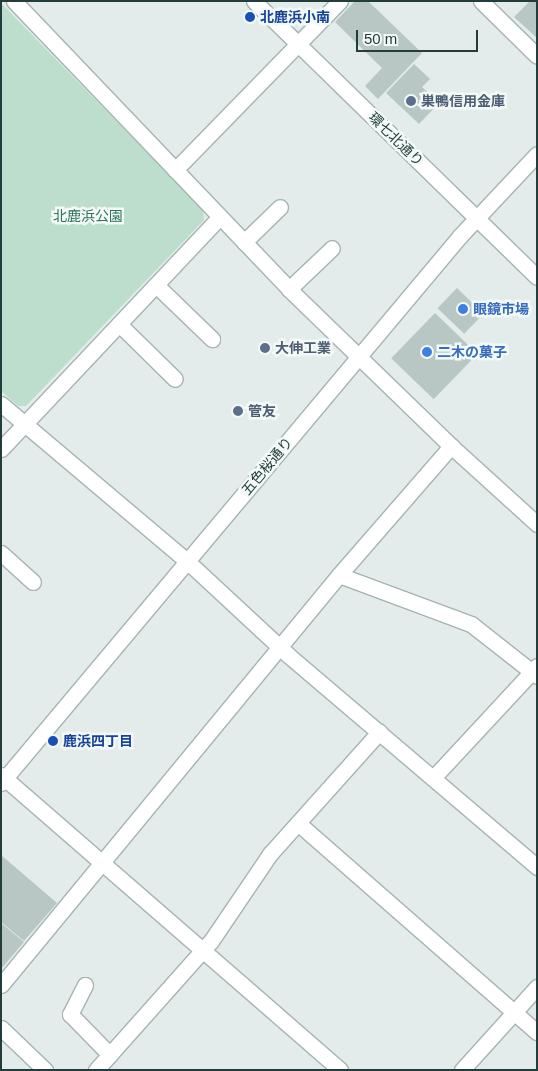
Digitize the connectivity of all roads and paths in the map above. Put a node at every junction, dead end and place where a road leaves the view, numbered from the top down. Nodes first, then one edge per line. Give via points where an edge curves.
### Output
1 (14, 1) edge
2 (254, 1) edge
3 (340, 1) edge
4 (481, 1) edge
5 (298, 44) junction
6 (537, 56) edge
7 (537, 154) edge
8 (175, 170) junction
9 (280, 207) dead end
10 (220, 217) junction
11 (476, 218) junction
12 (244, 242) junction
13 (332, 248) dead end
14 (537, 277) edge
15 (156, 285) junction
16 (290, 289) junction
17 (118, 324) junction
18 (212, 338) dead end
19 (359, 356) junction
20 (175, 379) dead end
21 (1, 404) edge
22 (24, 425) junction
23 (451, 446) junction
24 (1, 449) edge
25 (537, 524) edge
26 (1, 553) edge
27 (187, 561) junction
28 (339, 575) junction
29 (33, 582) dead end
30 (280, 648) junction
31 (535, 671) edge
32 (379, 732) junction
33 (433, 778) junction
34 (2, 779) edge
35 (298, 824) junction
36 (102, 864) junction
37 (537, 867) edge
38 (201, 950) junction
39 (1, 985) edge
40 (85, 985) dead end
41 (537, 987) edge
42 (515, 1013) junction
43 (1, 1028) edge
44 (537, 1032) edge
45 (110, 1055) junction
46 (45, 1070) edge
47 (96, 1070) edge
48 (340, 1070) edge
49 (462, 1070) edge

1 - 8 street
2 - 5 street, 環七北通り
3 - 5 street
4 - 6 street
5 - 8 street
5 - 11 street, 環七北通り
7 - 11 street, 五色桜通り
8 - 10 street
9 - 12 street
10 - 12 street
10 - 15 street
11 - 14 street, 環七北通り
11 - 19 street, 五色桜通り
12 - 16 street
13 - 16 street
15 - 17 street
15 - 18 street
16 - 19 street
17 - 20 street
17 - 22 street
19 - 23 street
19 - 27 street, 五色桜通り
21 - 22 street
22 - 24 street
22 - 27 street
23 - 25 street
23 - 28 street
26 - 29 street
27 - 30 street
27 - 34 street, 五色桜通り
28 - 30 street
28 - 31 street via 471,624
30 - 32 street
30 - 36 street
31 - 33 street
32 - 33 street
32 - 35 street
33 - 37 street
34 - 36 street
35 - 38 street via 270,854 218,931
35 - 42 street
36 - 38 street
36 - 39 street
38 - 45 street
38 - 48 street
40 - 45 street via 70,1014
41 - 42 street
42 - 44 street
42 - 49 street
43 - 46 street
45 - 47 street

